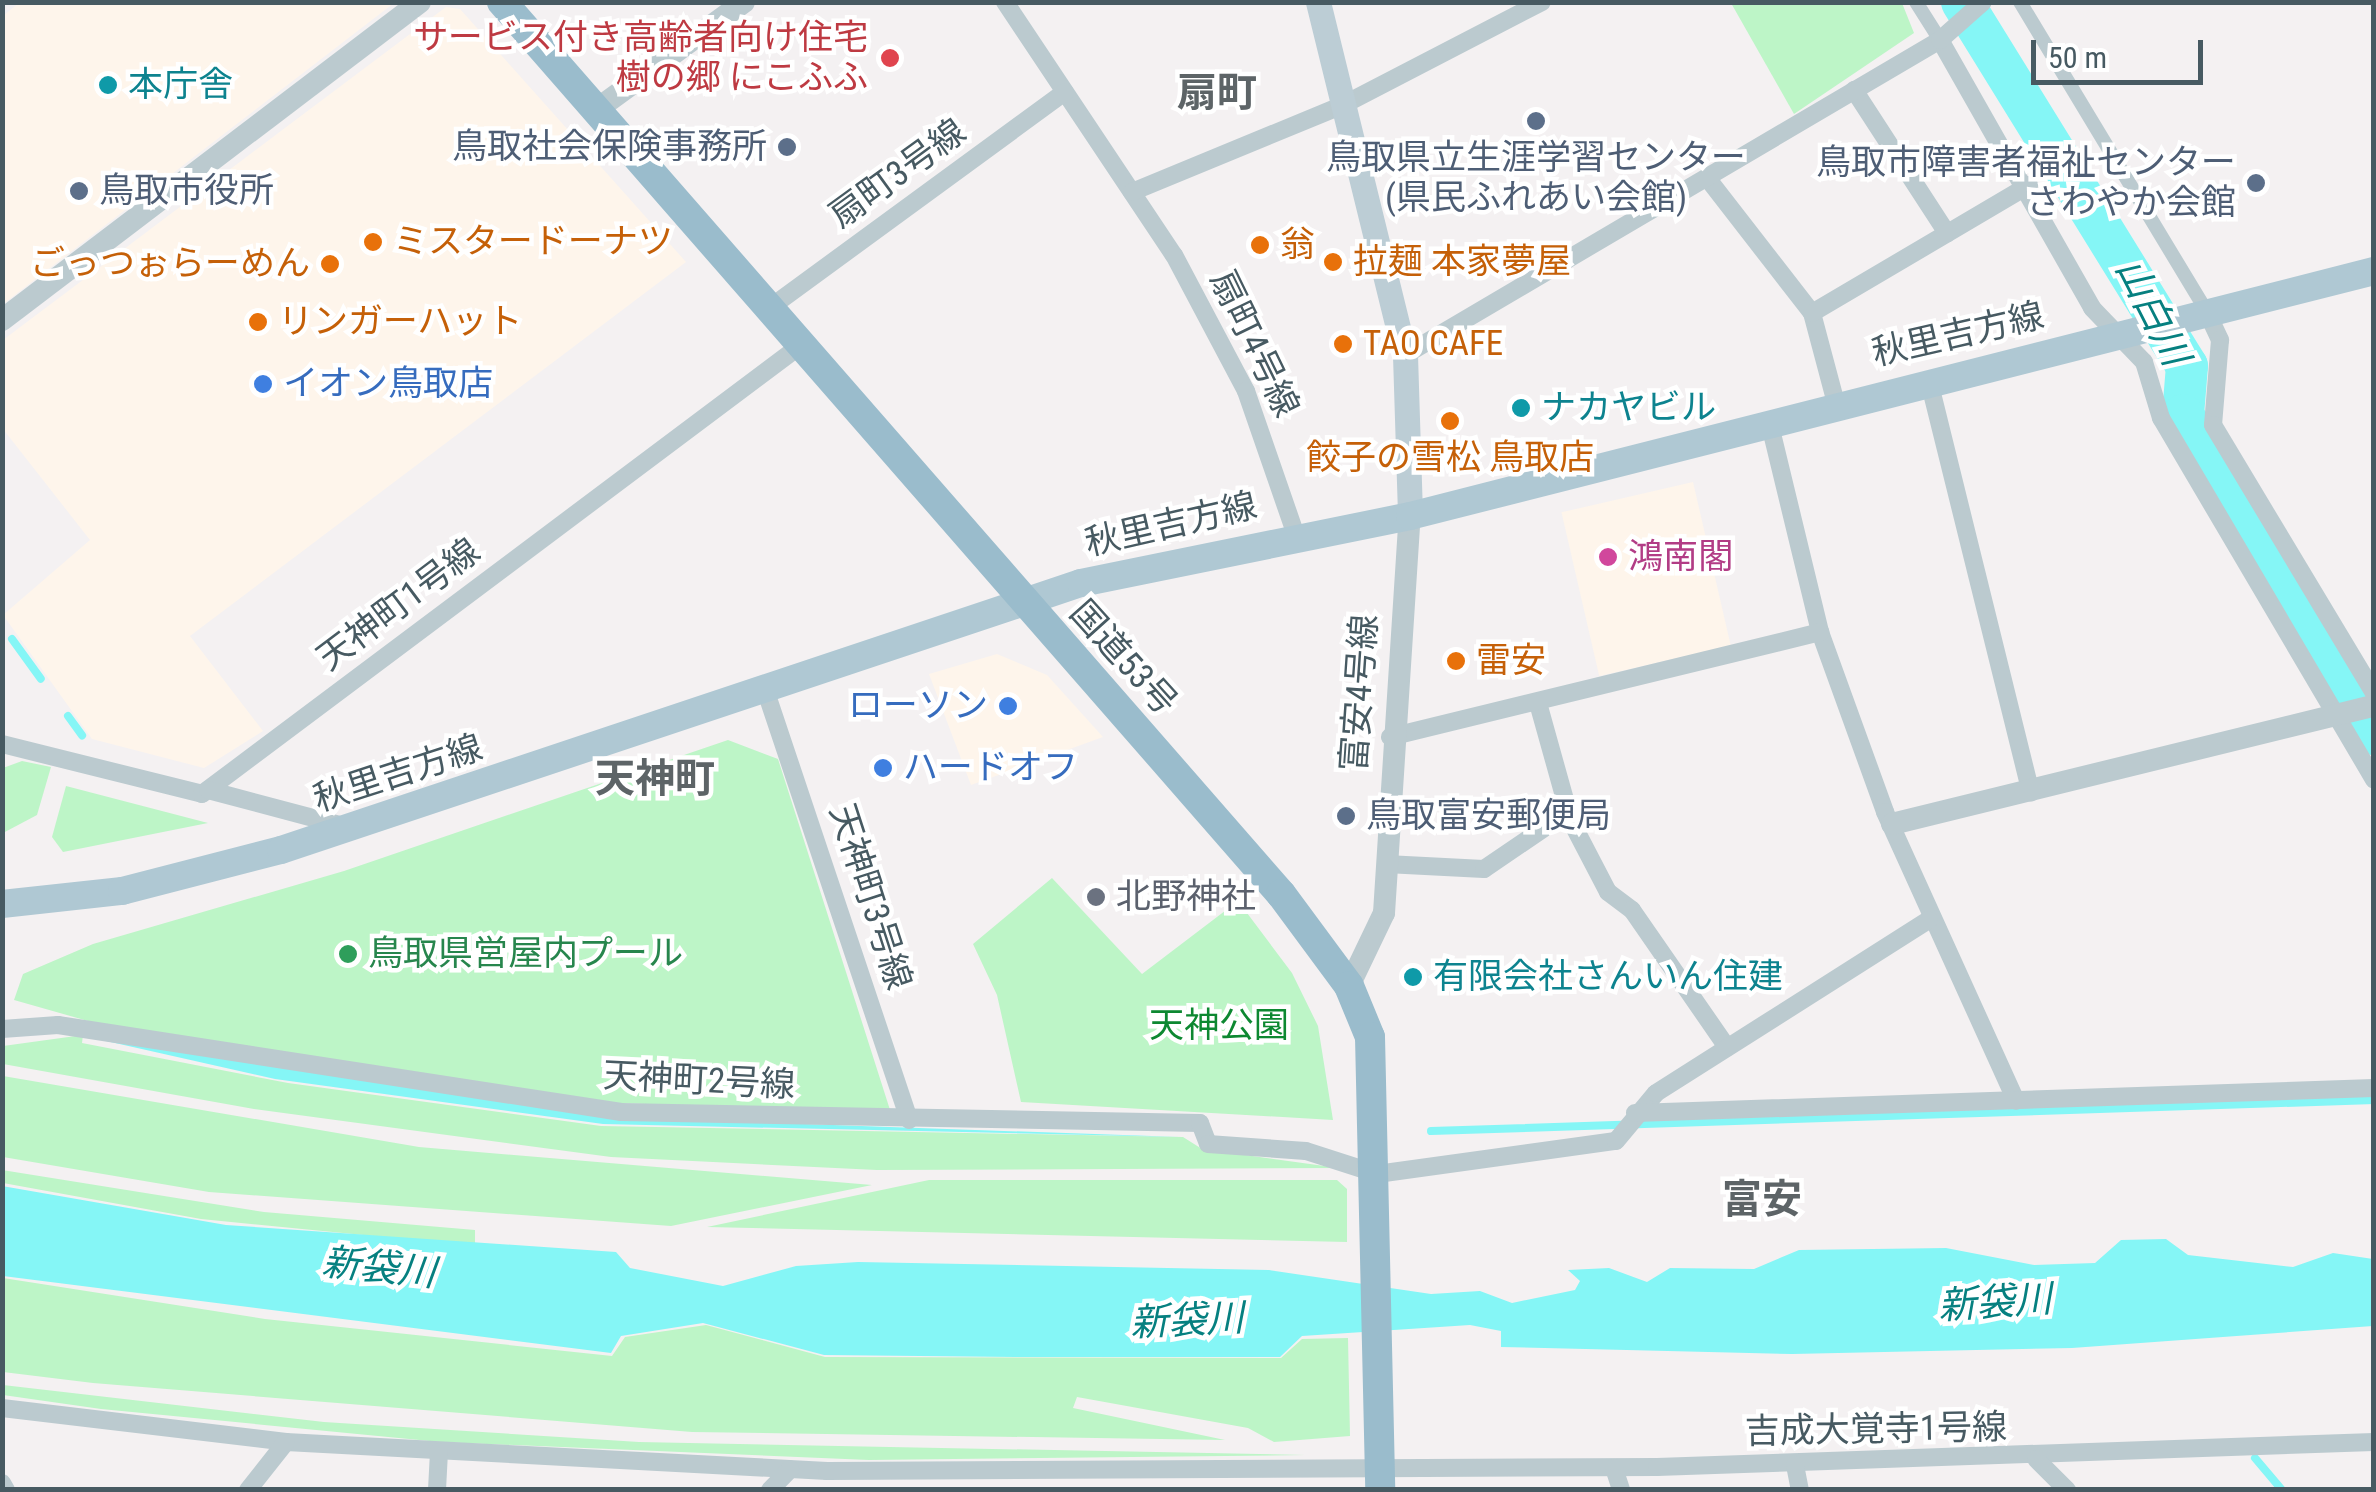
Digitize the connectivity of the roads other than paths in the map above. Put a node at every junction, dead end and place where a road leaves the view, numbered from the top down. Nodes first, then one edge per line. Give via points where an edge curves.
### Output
1 (420, 2) edge
2 (502, 2) edge
3 (744, 2) edge
4 (1005, 2) edge
5 (1318, 2) edge
6 (1542, 2) edge
7 (1916, 2) edge
8 (1983, 2) edge
9 (2020, 2) edge
10 (1940, 40) junction
11 (1854, 90) junction
12 (1065, 92) junction
13 (1343, 105) junction
14 (596, 110) junction
15 (1708, 179) junction
16 (2030, 185) junction
17 (1132, 192) junction
18 (1947, 233) junction
19 (2374, 270) edge
20 (770, 308) junction
21 (1812, 313) junction
22 (2197, 315) junction
23 (2, 320) edge
24 (2131, 332) junction
25 (801, 344) junction
26 (1405, 355) junction
27 (1930, 381) junction
28 (1836, 404) junction
29 (1769, 421) junction
30 (1410, 516) junction
31 (1296, 535) junction
32 (1024, 604) junction
33 (1820, 632) junction
34 (767, 695) junction
35 (1538, 703) junction
36 (2359, 707) edge
37 (1390, 737) junction
38 (2, 744) edge
39 (2374, 780) edge
40 (208, 790) junction
41 (2031, 793) junction
42 (1568, 812) junction
43 (1892, 824) junction
44 (354, 828) junction
45 (1386, 864) junction
46 (2, 904) edge
47 (1928, 920) junction
48 (1350, 986) junction
49 (2, 1029) edge
50 (1727, 1047) junction
51 (2374, 1088) edge
52 (2016, 1101) junction
53 (1635, 1113) junction
54 (909, 1120) junction
55 (1378, 1182) junction
56 (2, 1408) edge
57 (286, 1442) junction
58 (2374, 1442) edge
59 (439, 1452) junction
60 (2036, 1459) junction
61 (1795, 1465) junction
62 (1614, 1468) junction
63 (790, 1469) junction
64 (850, 1470) junction
65 (1380, 1479) edge
66 (248, 1490) edge
67 (438, 1490) edge
68 (770, 1490) edge
69 (864, 1490) edge
70 (1621, 1490) edge
71 (1800, 1490) edge
72 (2067, 1490) edge

1 - 23 street
2 - 14 highway, 国道53号
3 - 14 street
4 - 12 street
5 - 13 main road
6 - 13 street
7 - 10 street
8 - 10 street
9 - 22 street
10 - 11 street
10 - 16 street
11 - 15 street
11 - 18 street
12 - 17 street, 扇町4号線
12 - 20 street, 扇町3号線
13 - 17 street
13 - 26 main road
14 - 20 highway, 国道53号
15 - 21 street
15 - 26 street
16 - 18 street
16 - 24 street via 2092,308
17 - 31 street, 扇町4号線 via 1246,391
18 - 21 street
19 - 22 main road, 秋里吉方線
20 - 25 highway, 国道53号
21 - 28 street
22 - 24 main road, 秋里吉方線
22 - 36 street via 2220,340 2213,425
24 - 27 main road, 秋里吉方線
24 - 36 street via 2161,418
25 - 32 highway, 国道53号
25 - 40 street, 天神町1号線
26 - 30 main road
27 - 28 main road, 秋里吉方線
27 - 41 street
28 - 29 main road, 秋里吉方線
29 - 30 main road, 秋里吉方線
29 - 33 street
30 - 31 main road, 秋里吉方線
30 - 37 street, 富安4号線
31 - 32 main road, 秋里吉方線
32 - 34 main road, 秋里吉方線
32 - 48 highway, 国道53号 via 1281,894
33 - 35 street
33 - 43 street
34 - 44 main road, 秋里吉方線
34 - 54 street, 天神町3号線
35 - 37 street
35 - 42 street
36 - 39 street
36 - 41 street
37 - 45 street, 富安4号線
38 - 40 street
40 - 44 street
41 - 43 street
42 - 45 street via 1484,868
42 - 50 street via 1608,892 1632,910
43 - 47 street
44 - 46 main road, 秋里吉方線 via 138,887
45 - 48 street, 富安4号線 via 1378,943
47 - 50 street
47 - 52 street
48 - 55 highway, 国道53号 via 1370,1037
49 - 54 street, 天神町2号線 via 58,1024 622,1112
50 - 53 street
51 - 52 street
52 - 53 street
53 - 55 street via 1616,1141
54 - 55 street, 天神町2号線 via 1200,1123 1208,1144 1306,1151
55 - 65 highway, 国道53号
56 - 57 street, 吉成大覚寺1号線
57 - 59 street, 吉成大覚寺1号線
57 - 66 street
58 - 60 street, 吉成大覚寺1号線
59 - 63 street, 吉成大覚寺1号線
59 - 67 street
60 - 61 street, 吉成大覚寺1号線
60 - 72 street
61 - 62 street, 吉成大覚寺1号線
61 - 71 street
62 - 65 street, 吉成大覚寺1号線
62 - 70 street
63 - 64 street, 吉成大覚寺1号線
63 - 68 street
64 - 65 street, 吉成大覚寺1号線
64 - 69 street

